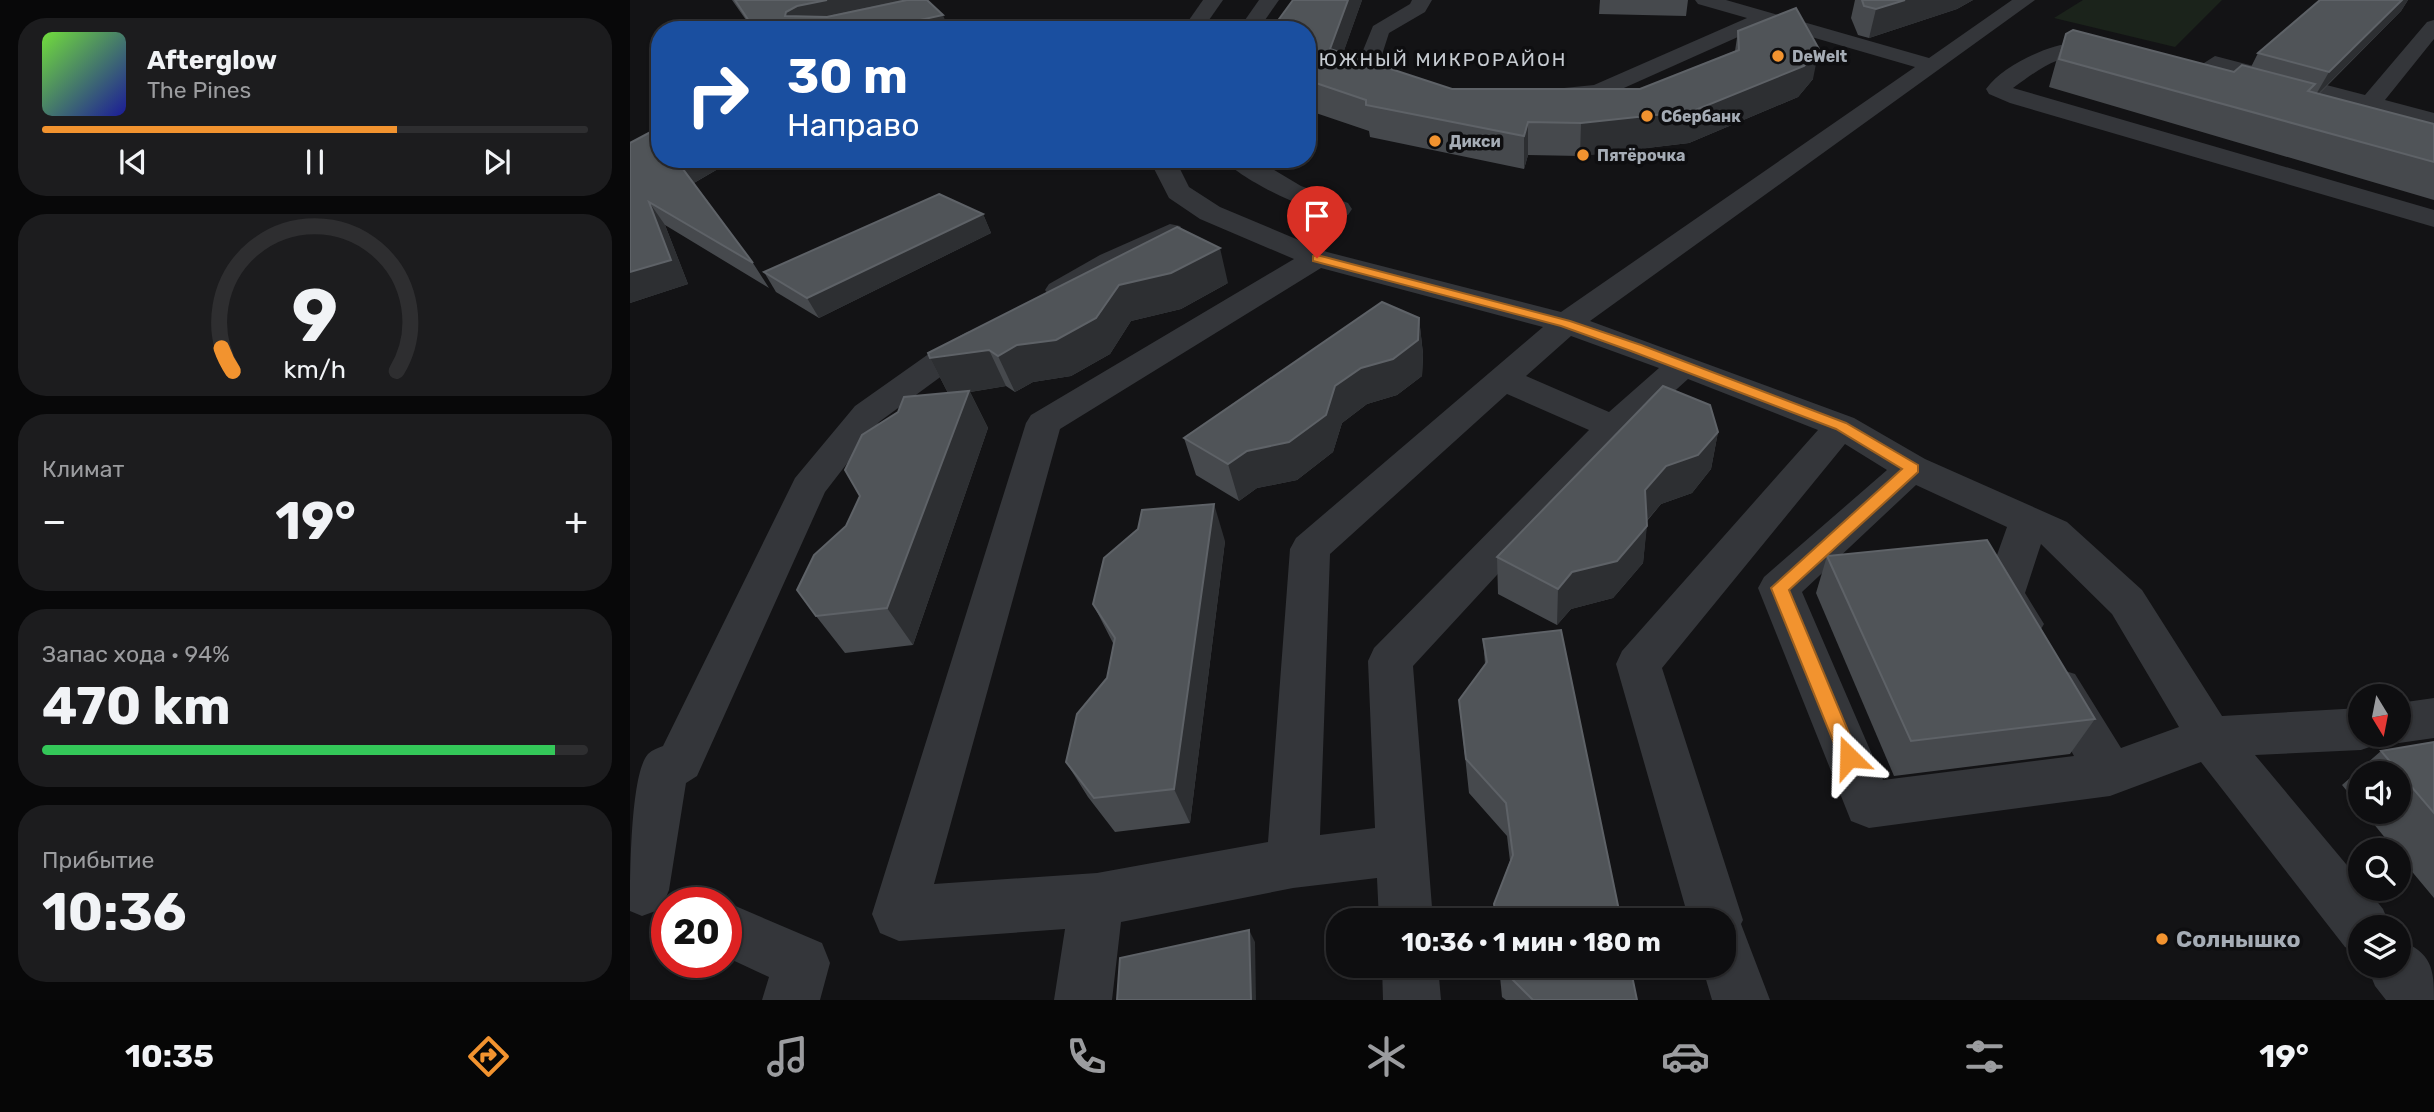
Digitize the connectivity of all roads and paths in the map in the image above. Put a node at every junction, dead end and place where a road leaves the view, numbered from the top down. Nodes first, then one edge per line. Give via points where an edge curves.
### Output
1 (1213, 0) edge
2 (1269, 0) edge
3 (1422, 0) edge
4 (1705, 0) edge
5 (2025, 0) edge
6 (1765, 18) junction
7 (1198, 21) edge
8 (1254, 21) edge
9 (2434, 26) edge
10 (2127, 57) edge
11 (2216, 63) dead end
12 (1931, 65) junction
13 (2194, 75) edge
14 (1530, 97) edge
15 (1424, 99) edge
16 (2370, 104) junction
17 (2434, 120) edge
18 (2434, 141) edge
19 (1166, 168) edge
20 (1252, 168) edge
21 (1338, 209) dead end
22 (1210, 212) junction
23 (2434, 219) edge
24 (1317, 258) junction
25 (1038, 303) edge
26 (1566, 323) junction
27 (1002, 324) edge
28 (1683, 365) junction
29 (1503, 379) junction
30 (1841, 426) junction
31 (1613, 427) junction
32 (1912, 468) junction
33 (2028, 523) junction
34 (2434, 718) edge
35 (2412, 721) edge
36 (2348, 730) edge
37 (2210, 737) junction
38 (2110, 774) junction
39 (1401, 850) junction
40 (1293, 863) junction
41 (647, 892) edge
42 (1097, 900) junction
43 (1405, 908) edge
44 (1712, 908) edge
45 (2354, 915) edge
46 (742, 936) edge
47 (1411, 978) edge
48 (1734, 978) edge
49 (2405, 978) edge
50 (791, 1000) edge
51 (1083, 1000) edge
52 (1412, 1000) edge
53 (1741, 1000) edge
54 (2423, 1000) edge

1 - 7 street
2 - 8 street
3 - 15 street via 1418,8 1380,30 1366,70
4 - 6 street
5 - 12 street
6 - 12 street
6 - 14 street via 1598,92
9 - 16 street
10 - 23 street via 2088,46 2055,49 1997,89
11 - 16 street
12 - 26 street
13 - 18 street
16 - 17 street
19 - 22 street via 1178,192
20 - 21 street via 1292,192
22 - 24 street
22 - 25 street
24 - 26 street
24 - 42 street via 1044,423 899,914
26 - 28 street
26 - 29 street
27 - 41 street via 942,359 867,414 808,487 680,761 664,770
28 - 30 street
28 - 31 street
29 - 31 street
29 - 40 street via 1310,549
30 - 32 street
30 - 44 street via 1638,664
31 - 39 street via 1390,661
32 - 33 street
32 - 38 street via 1779,588 1869,805
33 - 37 street via 2053,532 2127,603
33 - 38 street via 2004,594
34 - 35 street
36 - 37 street
37 - 38 street
37 - 45 street
39 - 40 street
39 - 43 street
40 - 42 street
42 - 51 street
46 - 50 street via 802,963
47 - 52 street
48 - 53 street
49 - 54 street

